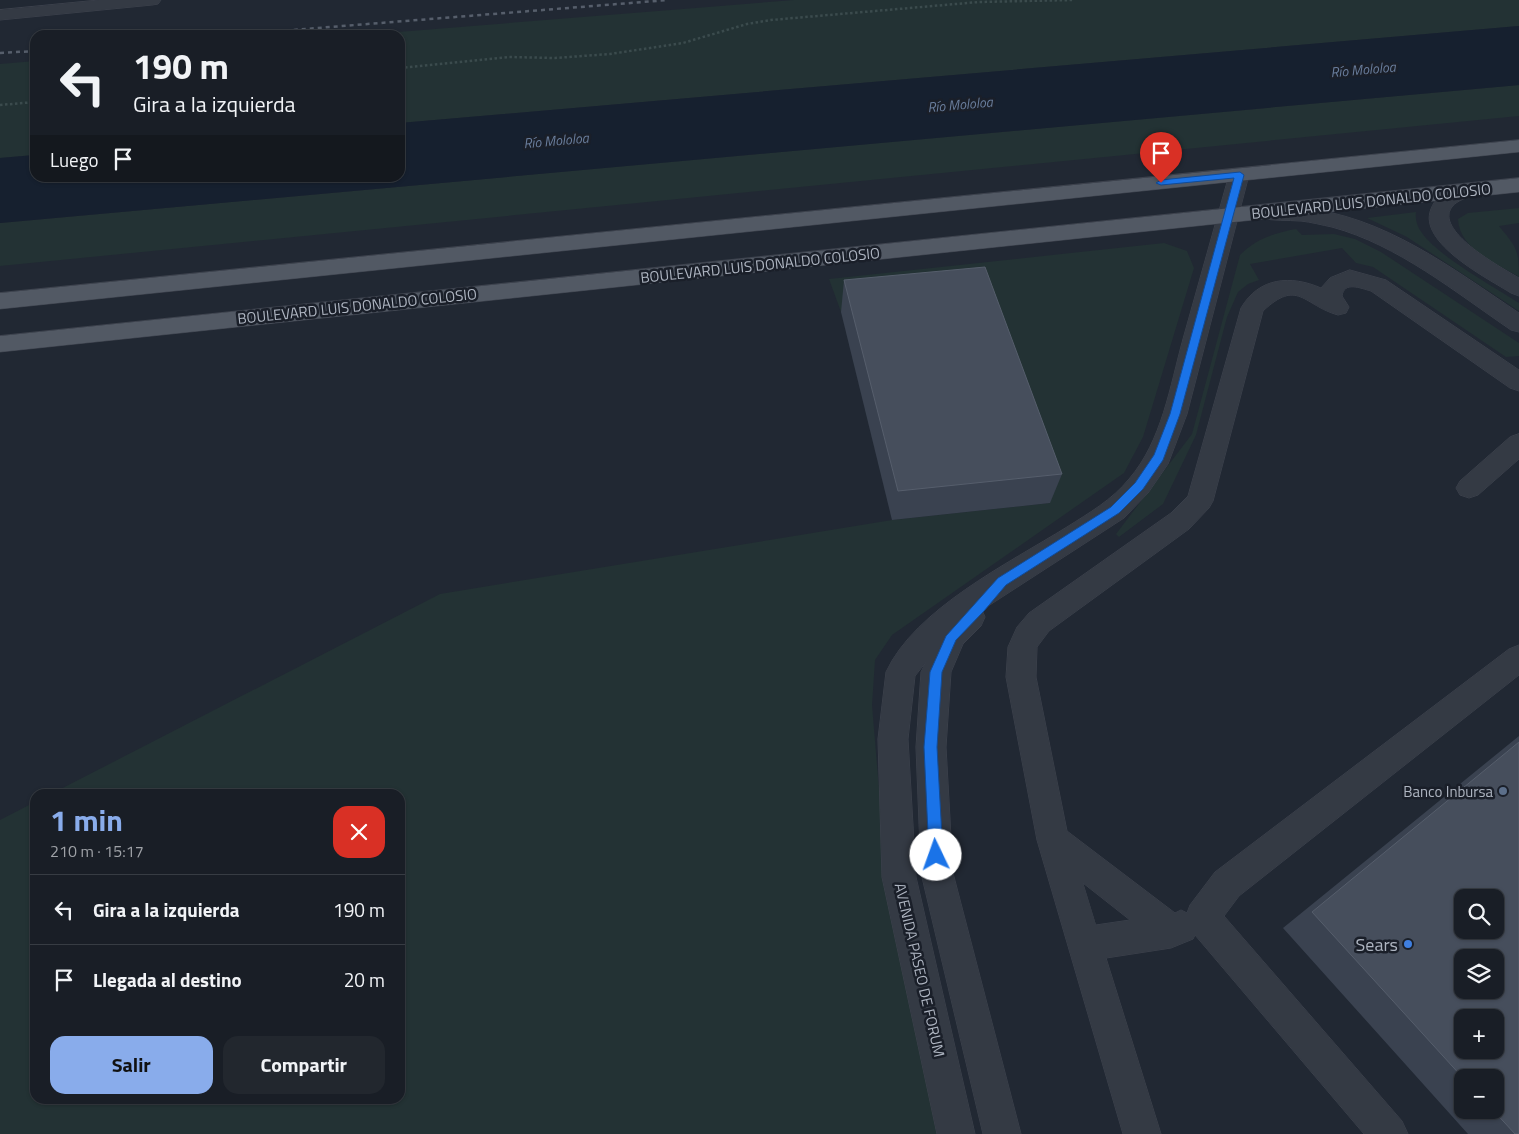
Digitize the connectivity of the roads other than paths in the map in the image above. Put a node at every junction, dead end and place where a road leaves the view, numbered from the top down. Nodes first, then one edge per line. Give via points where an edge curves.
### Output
1 (152, 0) edge
2 (0, 15) edge
3 (1519, 146) edge
4 (1240, 175) junction
5 (1519, 185) edge
6 (1475, 190) junction
7 (1240, 215) junction
8 (1519, 288) edge
9 (0, 301) edge
10 (1519, 324) edge
11 (0, 344) edge
12 (1519, 382) edge
13 (1519, 444) edge
14 (1469, 488) dead end
15 (1002, 582) junction
16 (1519, 658) edge
17 (1053, 840) junction
18 (1202, 917) junction
19 (1171, 931) junction
20 (1084, 944) junction
21 (956, 1134) edge
22 (1002, 1134) edge
23 (1142, 1134) edge
24 (1389, 1134) edge

1 - 2 street
3 - 4 main road
4 - 7 street, AVENIDA PASEO DE FORUM
4 - 9 main road
5 - 6 main road, BOULEVARD LUIS DONALDO COLOSIO
6 - 7 main road, BOULEVARD LUIS DONALDO COLOSIO
6 - 8 street via 1453,194 1442,204 1438,217 1443,231 1453,244
7 - 10 street via 1286,212 1325,217 1362,228 1397,246
7 - 11 main road, BOULEVARD LUIS DONALDO COLOSIO
7 - 15 street, AVENIDA PASEO DE FORUM via 1159,457 1139,486 1115,510
12 - 17 street via 1378,285 1350,278 1338,284 1331,290 1330,298 1338,307 1313,292 1294,286 1270,292 1252,308 1200,501 1180,521 1039,622 1023,639 1021,677
13 - 14 street
15 - 21 street, AVENIDA PASEO DE FORUM via 931,633 901,672 893,739 899,876
15 - 22 street, AVENIDA PASEO DE FORUM via 952,636 936,672 931,747 937,873
16 - 18 street via 1227,884
17 - 19 street
17 - 20 street
18 - 19 street
18 - 24 street
19 - 20 street
20 - 23 street

